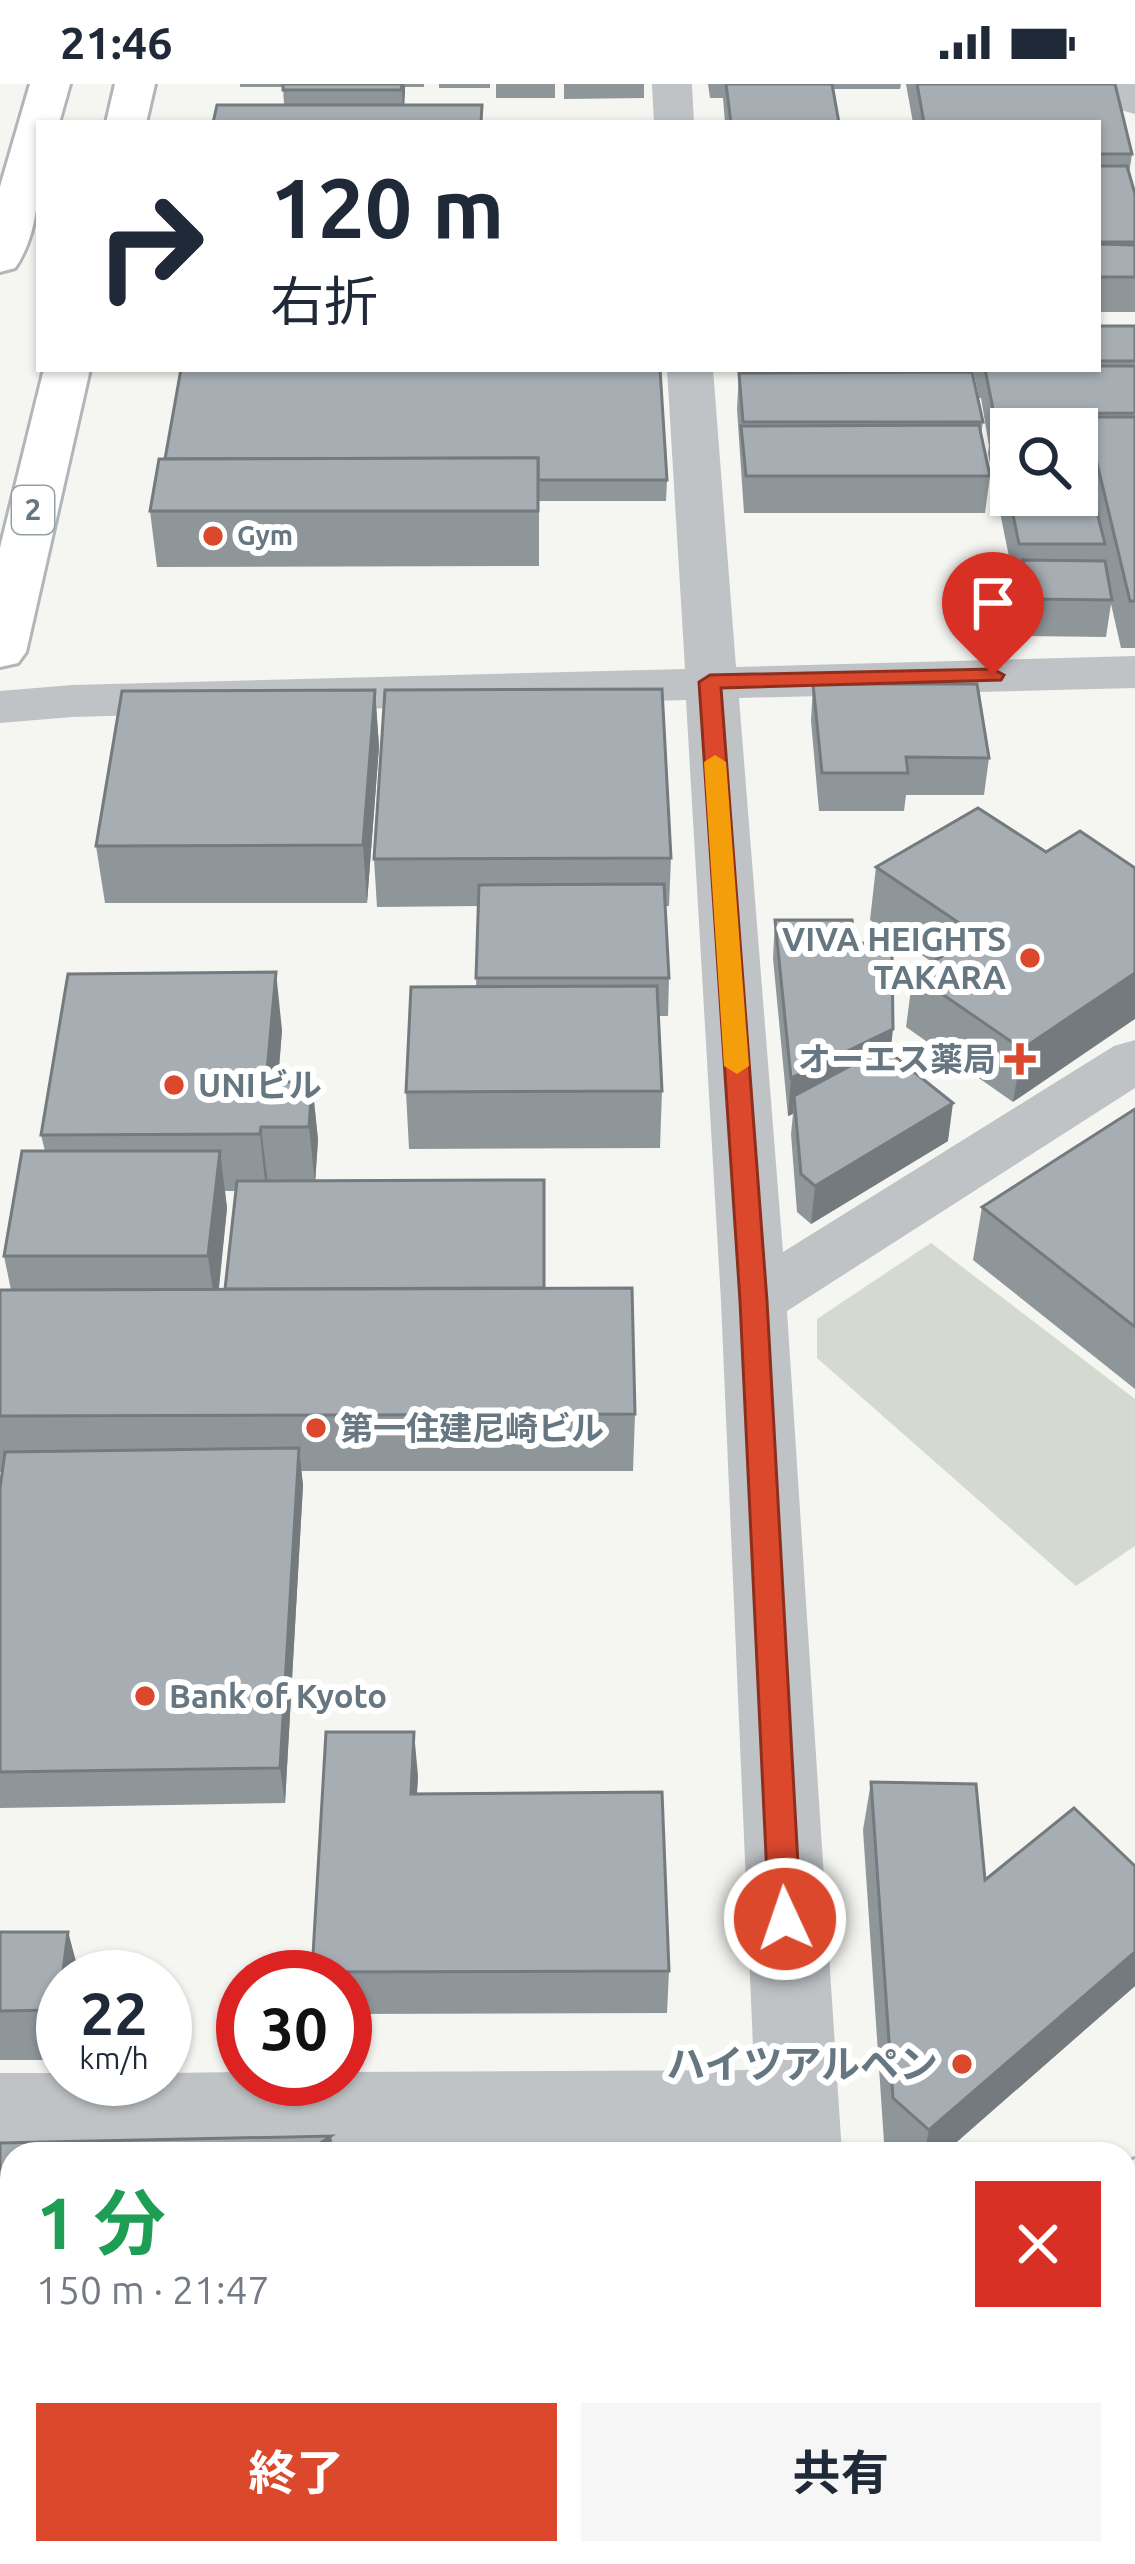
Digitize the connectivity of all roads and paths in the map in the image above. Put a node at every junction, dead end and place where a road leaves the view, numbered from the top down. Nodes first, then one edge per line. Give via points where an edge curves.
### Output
1 (50, 84) edge
2 (135, 84) edge
3 (672, 84) edge
4 (1130, 84) edge
5 (1135, 102) edge
6 (40, 120) edge
7 (127, 120) edge
8 (674, 120) edge
9 (36, 133) edge
10 (0, 259) edge
11 (66, 372) edge
12 (690, 372) edge
13 (0, 652) edge
14 (1135, 672) edge
15 (710, 682) junction
16 (0, 707) edge
17 (1135, 1060) edge
18 (754, 1301) junction
19 (0, 2112) edge
20 (797, 2132) edge

1 - 6 main road
2 - 7 main road
3 - 8 street
4 - 5 street
9 - 10 main road
11 - 13 main road, 2
12 - 15 street
14 - 15 street
15 - 16 street
15 - 18 street
17 - 18 street
18 - 20 street
19 - 20 street

